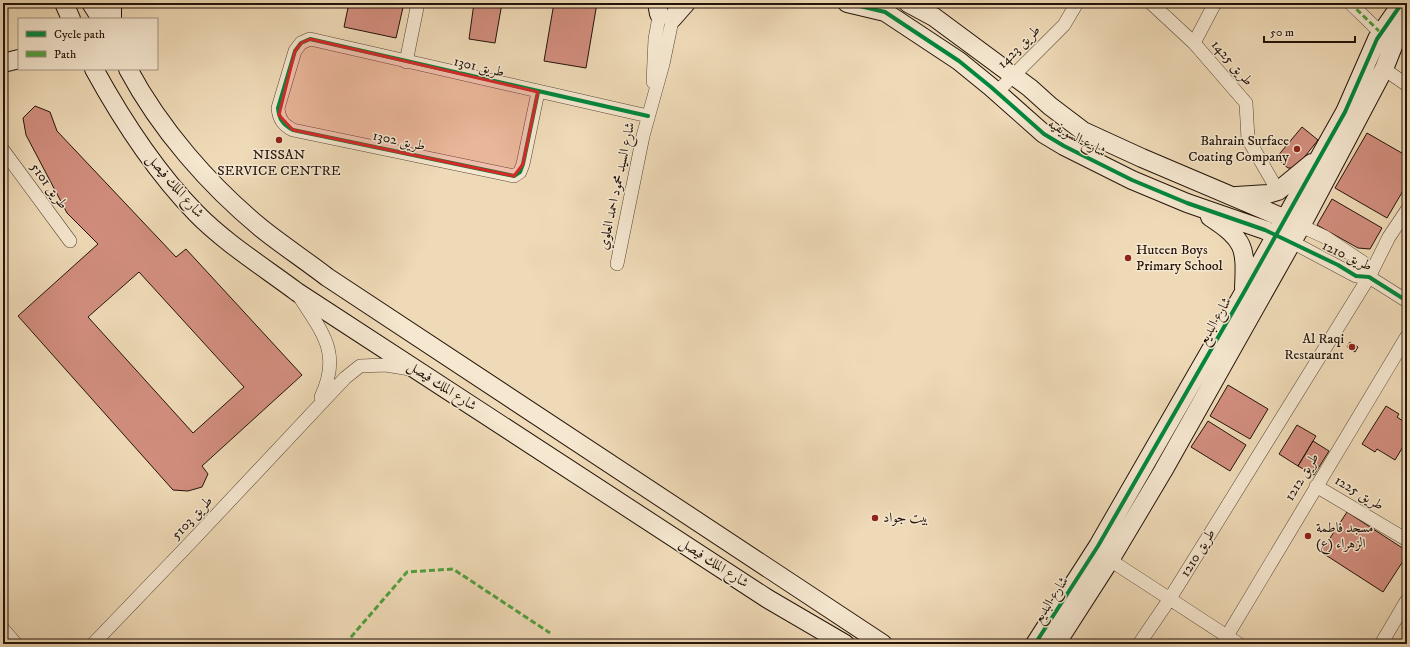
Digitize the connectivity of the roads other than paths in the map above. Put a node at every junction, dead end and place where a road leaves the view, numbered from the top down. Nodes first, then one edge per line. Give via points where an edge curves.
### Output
1 (57, 3) edge
2 (64, 3) edge
3 (91, 3) edge
4 (102, 3) edge
5 (112, 3) edge
6 (418, 3) edge
7 (686, 3) edge
8 (846, 3) edge
9 (908, 3) edge
10 (1077, 3) edge
11 (1151, 3) edge
12 (1215, 3) edge
13 (1350, 3) edge
14 (1402, 3) edge
15 (665, 8) edge
16 (882, 8) edge
17 (1407, 11) edge
18 (57, 18) edge
19 (71, 18) edge
20 (100, 18) edge
21 (106, 18) edge
22 (112, 18) edge
23 (1381, 33) junction
24 (305, 41) joint
25 (1194, 43) junction
26 (18, 50) edge
27 (3, 54) edge
28 (18, 59) edge
29 (406, 62) junction
30 (3, 63) edge
31 (1384, 69) junction
32 (95, 70) edge
33 (129, 70) edge
34 (1013, 76) junction
35 (1407, 85) edge
36 (538, 92) junction
37 (997, 92) junction
38 (648, 116) junction
39 (3, 150) edge
40 (1323, 153) junction
41 (1278, 190) junction
42 (1234, 196) junction
43 (1187, 203) junction
44 (1407, 210) edge
45 (1284, 218) junction
46 (1301, 226) junction
47 (1275, 235) junction
48 (70, 241) dead end
49 (1292, 242) junction
50 (617, 264) dead end
51 (1369, 278) junction
52 (297, 292) junction
53 (1243, 294) junction
54 (1407, 301) edge
55 (1407, 336) edge
56 (418, 371) junction
57 (313, 412) junction
58 (1316, 486) junction
59 (1407, 540) edge
60 (1110, 560) junction
61 (1169, 600) junction
62 (1407, 600) edge
63 (3, 630) edge
64 (1227, 636) junction
65 (1045, 640) edge
66 (16, 644) edge
67 (93, 644) edge
68 (845, 644) edge
69 (883, 644) edge
70 (1030, 644) edge
71 (1139, 644) edge
72 (1239, 644) edge
73 (1381, 644) edge

1 - 18 street
2 - 19 street
3 - 20 street
4 - 21 street
5 - 22 street
6 - 29 street
7 - 15 street
8 - 16 street, شارع السويفيه
9 - 34 street, شارع السويفيه via 934,17
10 - 34 street, طريق 1423 via 1064,25
11 - 25 street, طريق 1425
12 - 25 street, طريق 1425
13 - 23 street
14 - 23 street, شارع البديع
15 - 38 street, شارع السيد محمود احمد العلوي via 654,52 654,91
16 - 37 street, شارع السويفيه via 959,61
17 - 31 street, شارع البديع
23 - 40 street, شارع البديع
24 - 29 street, طريق 1301 via 317,40
24 - 36 street, طريق 1302 via 295,52 278,108 282,122 294,130 514,176 520,172 523,164
25 - 41 street, طريق 1425 via 1246,103 1248,139
26 - 27 street
28 - 30 street
29 - 36 street, طريق 1301
31 - 35 street
31 - 46 street, شارع البديع
32 - 52 street, شارع الملك فيصل via 132,134 189,205 244,253
33 - 69 street, شارع الملك فيصل via 178,144 260,227 327,277
34 - 37 street, طريق 1423
34 - 42 street, شارع السويفيه via 1083,131
36 - 38 street, طريق 1301
37 - 43 street, شارع السويفيه via 1044,134 1132,180
38 - 50 street, شارع السيد محمود احمد العلوي
39 - 48 street, طريق 5101
40 - 41 street
40 - 45 street, شارع البديع
41 - 42 street via 1268,194
42 - 45 street, شارع السويفيه
43 - 47 street, شارع السويفيه
43 - 53 street via 1237,238 1244,256
44 - 51 street, طريق 1210 via 1389,237
45 - 46 street, طريق 1210
45 - 47 street, شارع البديع
46 - 49 street, شارع البديع
46 - 51 street, طريق 1210 via 1364,263
47 - 49 street, طريق 1210
47 - 53 street, شارع البديع
49 - 51 street, طريق 1210 via 1356,276
49 - 60 street, شارع البديع
51 - 54 street, طريق 1210
51 - 61 street, طريق 1210
52 - 56 street, شارع الملك فيصل
52 - 57 street, طريق 5103 via 329,347 331,365 327,384
53 - 65 street, شارع البديع
55 - 58 street, طريق 1212
56 - 57 street, طريق 5103 via 386,365 360,366 339,383
56 - 68 street, شارع الملك فيصل via 774,602
57 - 67 street, طريق 5103
58 - 59 street, طريق 1225
58 - 64 street, طريق 1212
60 - 61 street
60 - 65 street, شارع البديع
61 - 64 street
61 - 71 street, طريق 1210
62 - 73 street
63 - 66 street
64 - 72 street
65 - 70 street

